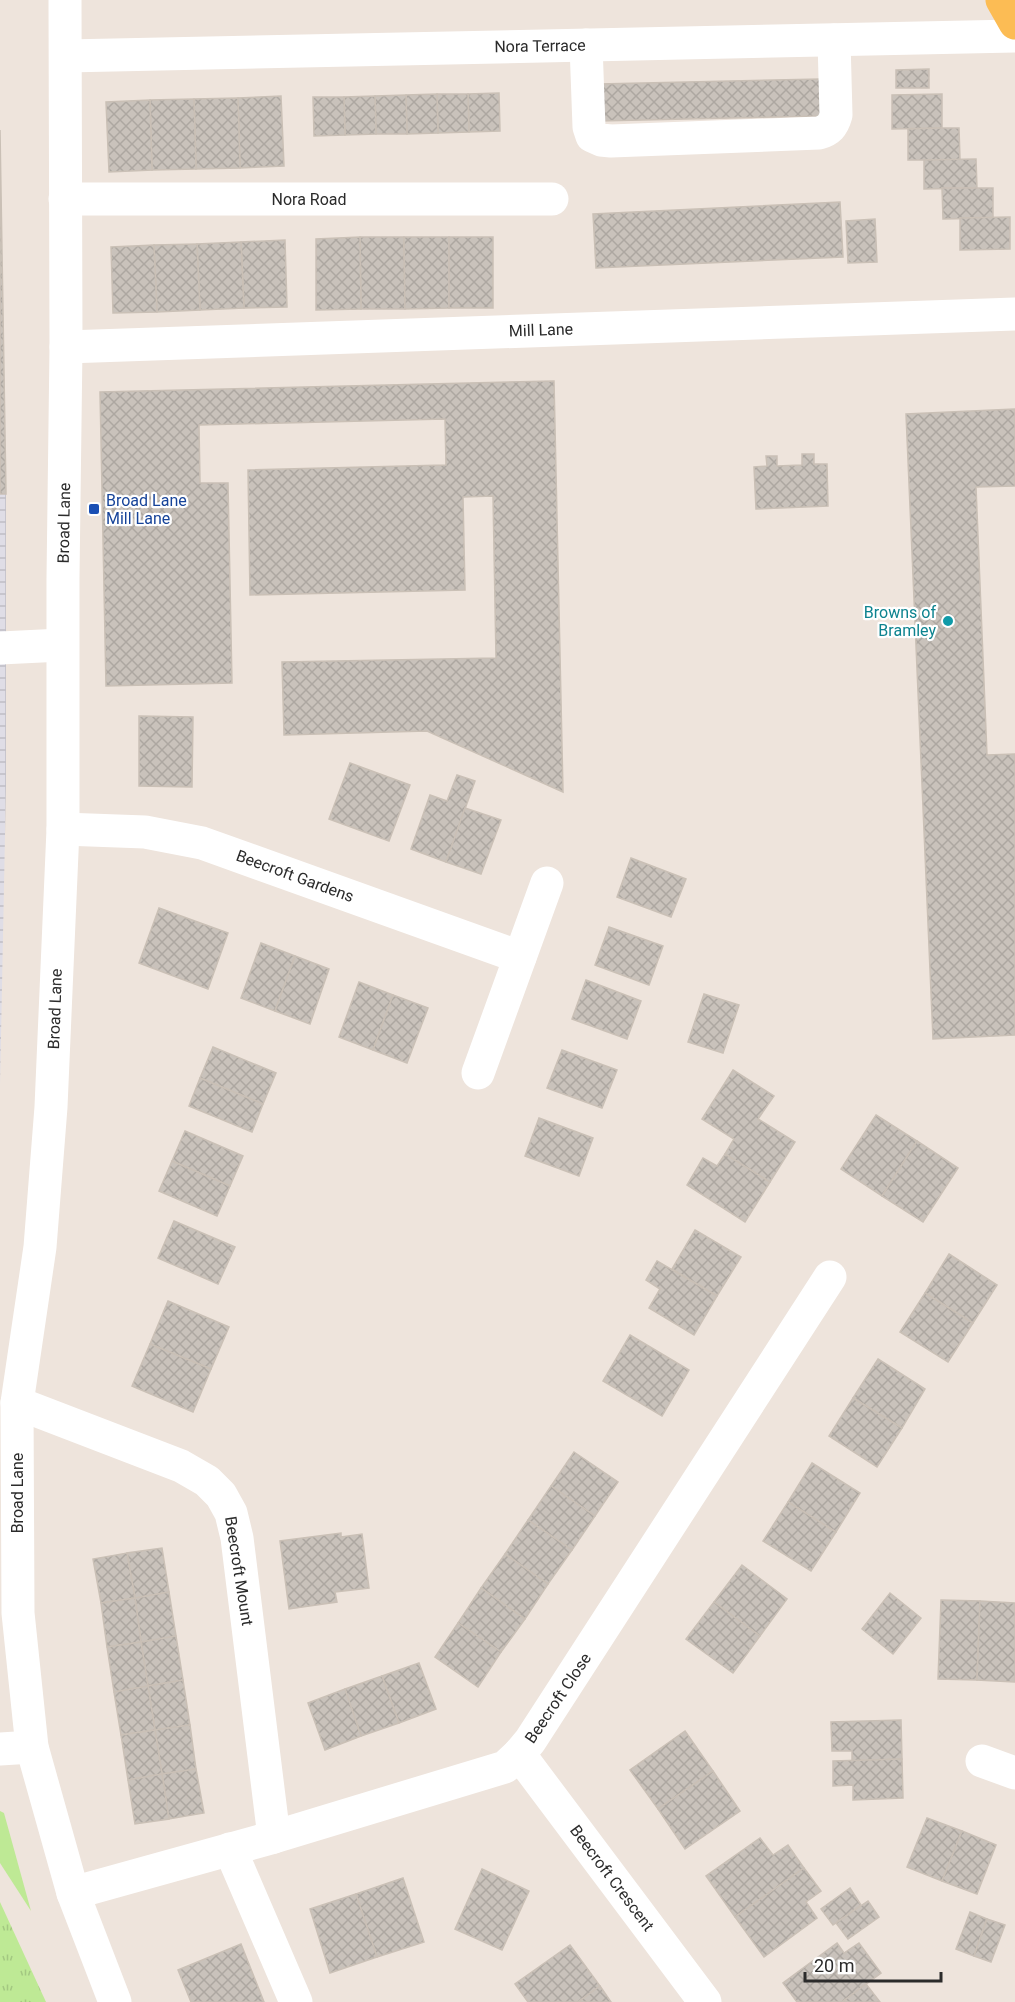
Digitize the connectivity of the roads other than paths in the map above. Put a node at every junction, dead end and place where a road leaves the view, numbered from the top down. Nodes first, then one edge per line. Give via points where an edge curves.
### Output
1 (65, 0) edge
2 (1002, 0) edge
3 (1015, 23) edge
4 (1015, 36) edge
5 (834, 40) junction
6 (586, 45) junction
7 (66, 56) junction
8 (65, 200) junction
9 (552, 200) dead end
10 (1015, 314) edge
11 (66, 347) junction
12 (62, 645) junction
13 (0, 648) edge
14 (63, 829) junction
15 (547, 883) dead end
16 (520, 957) junction
17 (478, 1073) dead end
18 (830, 1277) dead end
19 (12, 1383) edge
20 (33, 1747) junction
21 (0, 1749) edge
22 (519, 1754) junction
23 (982, 1761) dead end
24 (1015, 1773) edge
25 (274, 1837) junction
26 (230, 1849) junction
27 (73, 1893) junction
28 (115, 2002) edge
29 (296, 2002) edge
30 (705, 2002) edge

1 - 7 street, Broad Lane
2 - 3 main road
4 - 5 street, Nora Terrace
5 - 6 street, Nora Terrace
5 - 6 street via 836,116 827,130 611,141 592,136 589,127
6 - 7 street, Nora Terrace
7 - 8 street, Broad Lane
8 - 9 street, Nora Road
8 - 11 street, Broad Lane
10 - 11 street, Mill Lane
11 - 12 street, Broad Lane
12 - 13 street
12 - 14 street, Broad Lane
14 - 16 street, Beecroft Gardens via 145,832 202,843
14 - 19 street, Broad Lane via 51,1107 40,1247
15 - 16 street
16 - 17 street
18 - 22 street, Beecroft Close via 593,1647
19 - 20 street, Broad Lane via 18,1612
19 - 25 street, Beecroft Mount via 181,1466 207,1481 221,1495 231,1513 237,1538
20 - 21 street
20 - 27 street, Broad Lane
22 - 25 street, Beecroft Close via 505,1767 488,1773
22 - 30 street, Beecroft Crescent
23 - 24 street
25 - 26 street, Beecroft Close
26 - 27 street, Beecroft Close
26 - 29 street
27 - 28 street, Broad Lane

